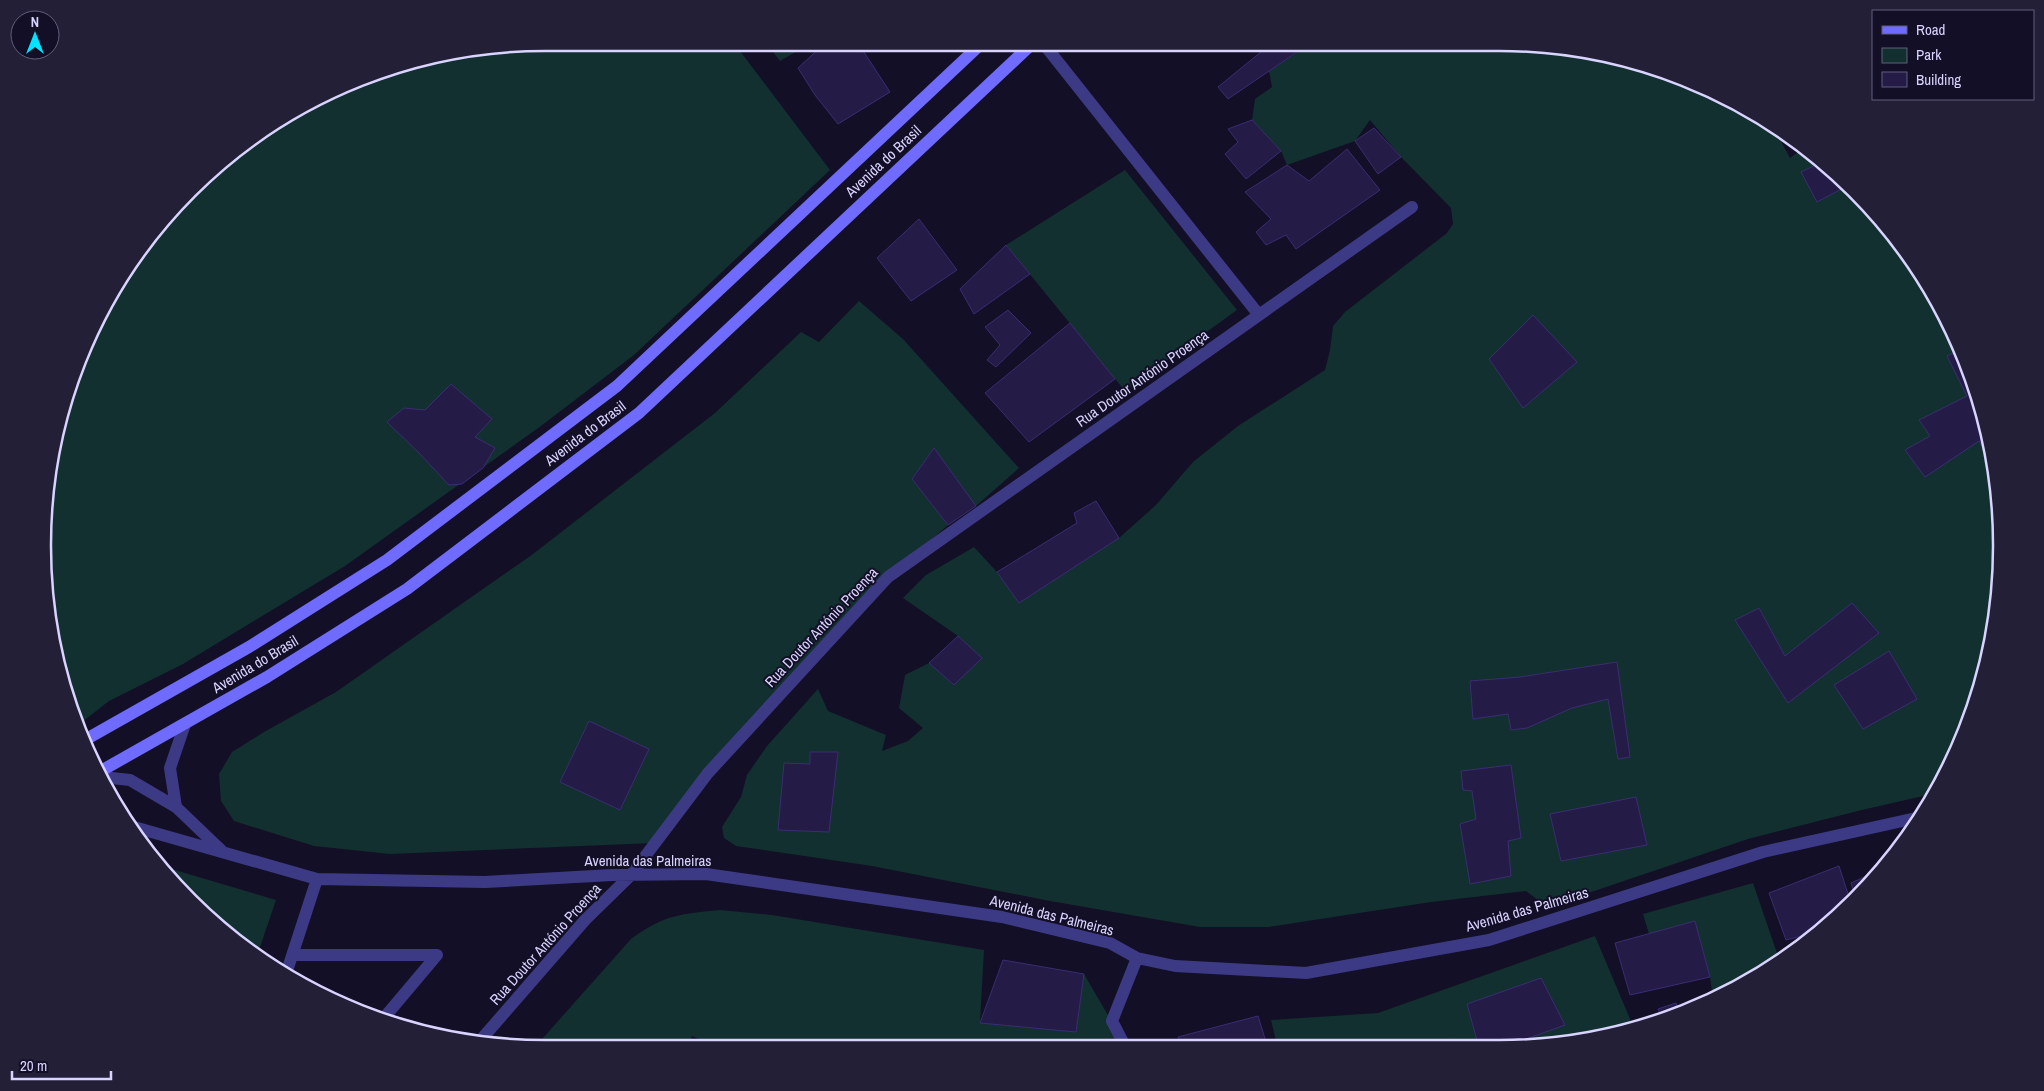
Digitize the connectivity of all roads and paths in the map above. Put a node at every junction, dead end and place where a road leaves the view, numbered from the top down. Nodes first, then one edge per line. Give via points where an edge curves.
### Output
1 (973, 51) edge
2 (1024, 51) edge
3 (1049, 51) edge
4 (1412, 207) dead end
5 (1259, 315) junction
6 (185, 724) junction
7 (90, 737) edge
8 (105, 769) edge
9 (109, 778) edge
10 (176, 807) junction
11 (1909, 819) edge
12 (141, 829) edge
13 (223, 853) junction
14 (630, 875) junction
15 (317, 879) junction
16 (293, 955) junction
17 (1137, 958) junction
18 (288, 968) edge
19 (387, 1014) edge
20 (484, 1036) edge
21 (1122, 1040) edge

1 - 7 main road, Avenida do Brasil via 616,386 387,560 249,648
2 - 6 main road, Avenida do Brasil via 639,413 406,589 267,677
3 - 5 street
4 - 5 street, Rua Doutor António Proença
5 - 14 street, Rua Doutor António Proença via 888,578 708,773
6 - 8 main road, Avenida do Brasil
6 - 10 street via 170,768
9 - 10 street, Avenida das Palmeiras via 130,780
10 - 13 street, Avenida das Palmeiras
11 - 17 street, Avenida das Palmeiras via 1763,852 1489,940 1306,973 1175,966
12 - 13 street, Avenida das Palmeiras
13 - 15 street, Avenida das Palmeiras
14 - 15 street, Avenida das Palmeiras via 485,882
14 - 17 street, Avenida das Palmeiras via 706,874 1002,917 1110,944
14 - 20 street, Rua Doutor António Proença via 585,920
15 - 16 street
16 - 18 street
16 - 19 street via 437,955
17 - 21 street via 1112,1021

